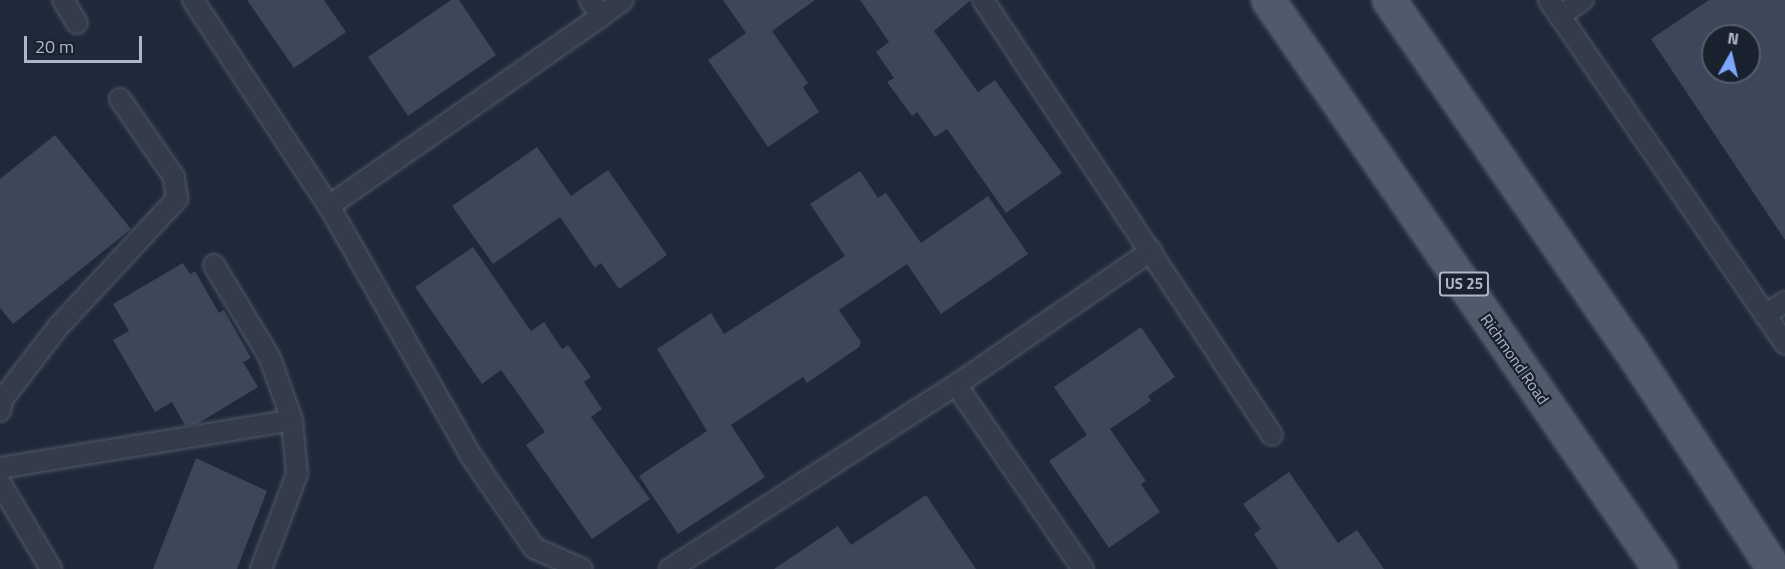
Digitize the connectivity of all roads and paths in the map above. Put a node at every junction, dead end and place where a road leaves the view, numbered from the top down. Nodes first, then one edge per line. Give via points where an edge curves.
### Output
1 (63, 0) edge
2 (193, 0) edge
3 (623, 0) edge
4 (983, 0) edge
5 (1268, 0) edge
6 (1389, 0) edge
7 (1583, 0) edge
8 (595, 8) edge
9 (1554, 8) edge
10 (77, 23) dead end
11 (120, 99) dead end
12 (329, 206) junction
13 (1151, 251) junction
14 (214, 265) dead end
15 (1785, 302) edge
16 (1765, 315) junction
17 (1785, 344) edge
18 (956, 385) junction
19 (0, 411) edge
20 (292, 420) junction
21 (1272, 435) dead end
22 (0, 468) edge
23 (0, 483) edge
24 (51, 569) edge
25 (261, 569) edge
26 (582, 569) edge
27 (670, 569) edge
28 (1083, 569) edge
29 (1660, 569) edge
30 (1774, 569) edge

1 - 10 lane
2 - 12 lane
3 - 8 lane
4 - 13 lane
5 - 29 main road, Richmond Road / US 25
6 - 30 main road via 1628,346
7 - 9 lane
8 - 12 lane
9 - 16 lane
11 - 19 lane via 174,177 177,199 58,327 2,400
12 - 26 lane via 471,456 534,548
13 - 18 lane
13 - 21 lane
14 - 20 lane via 270,358
15 - 16 lane
16 - 17 lane
18 - 27 lane
18 - 28 lane
20 - 22 lane
20 - 25 lane via 297,474
23 - 24 lane

